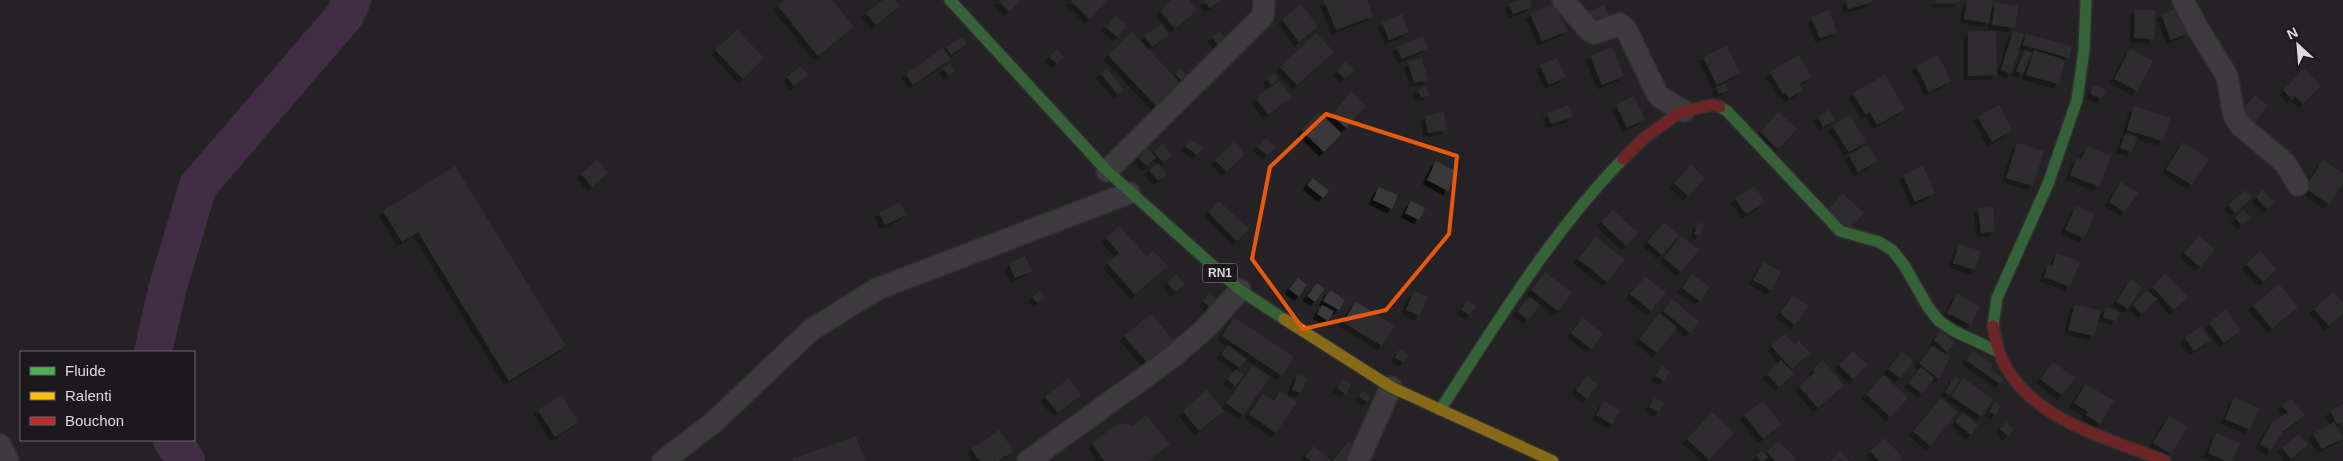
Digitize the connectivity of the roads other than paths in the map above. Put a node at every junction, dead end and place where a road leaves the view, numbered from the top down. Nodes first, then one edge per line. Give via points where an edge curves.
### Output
1 (950, 0) edge
2 (1281, 0) edge
3 (1563, 0) edge
4 (2086, 0) edge
5 (2183, 0) edge
6 (1263, 8) edge
7 (1684, 111) junction
8 (1107, 171) junction
9 (2298, 186) dead end
10 (1129, 194) junction
11 (1240, 290) junction
12 (1999, 352) junction
13 (1391, 387) junction
14 (1440, 410) junction
15 (0, 445) edge
16 (8, 461) edge
17 (663, 461) edge
18 (1028, 461) edge
19 (1358, 461) edge
20 (1554, 461) edge
21 (2165, 461) edge

1 - 8 main road, RN1
2 - 6 street
3 - 7 street via 1590,31 1595,33 1620,24 1626,29 1657,93
4 - 12 main road via 2077,100 2048,184 1997,298 1993,324
5 - 9 street via 2224,71 2234,116 2241,126 2285,163
6 - 8 street
7 - 12 main road via 1700,105 1714,105 1727,111 1840,231 1850,236 1878,240 1892,251 1933,316
7 - 14 main road via 1672,116 1618,162 1556,237
8 - 10 main road, RN1
10 - 11 main road, RN1
10 - 17 street via 877,289 811,330 714,422
11 - 13 main road, RN1
11 - 18 street via 1206,328 1170,359
12 - 21 main road via 2013,378 2060,419
13 - 14 main road, RN1
13 - 19 street
14 - 20 main road, RN1
15 - 16 street

